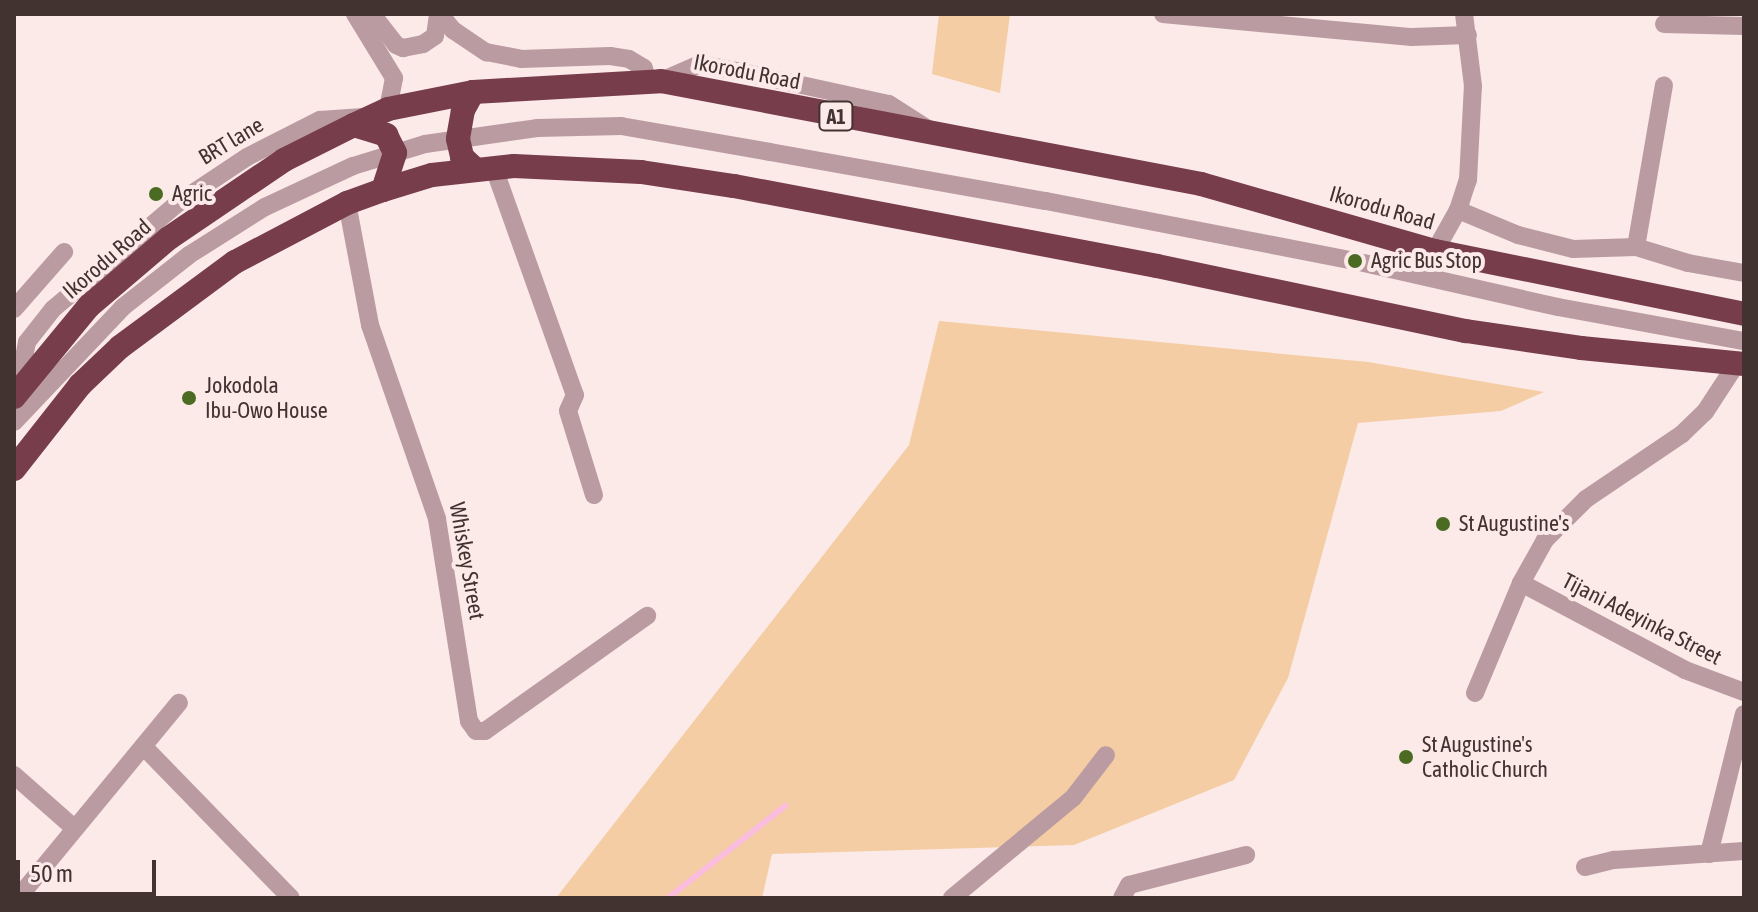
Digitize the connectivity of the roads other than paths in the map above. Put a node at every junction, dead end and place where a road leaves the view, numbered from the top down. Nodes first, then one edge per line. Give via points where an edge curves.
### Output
1 (355, 14) edge
2 (372, 14) edge
3 (439, 14) edge
4 (1163, 14) edge
5 (1464, 14) edge
6 (1284, 20) edge
7 (1664, 24) dead end
8 (1744, 26) edge
9 (1468, 35) junction
10 (654, 82) junction
11 (1664, 85) dead end
12 (473, 92) junction
13 (372, 117) junction
14 (458, 139) junction
15 (395, 153) junction
16 (484, 168) junction
17 (383, 190) junction
18 (347, 203) junction
19 (1458, 210) junction
20 (1636, 247) junction
21 (1435, 251) junction
22 (64, 252) dead end
23 (1744, 273) edge
24 (14, 309) edge
25 (1744, 314) edge
26 (1742, 356) edge
27 (16, 394) edge
28 (14, 422) edge
29 (14, 469) edge
30 (594, 495) dead end
31 (1521, 583) junction
32 (647, 616) dead end
33 (1744, 692) edge
34 (1475, 693) dead end
35 (179, 703) dead end
36 (1744, 714) edge
37 (145, 748) junction
38 (1106, 755) dead end
39 (14, 775) edge
40 (73, 827) junction
41 (1744, 851) edge
42 (1709, 854) junction
43 (1246, 855) dead end
44 (1585, 867) dead end
45 (18, 898) edge
46 (291, 898) edge
47 (952, 898) edge
48 (1122, 898) edge

1 - 13 street via 394,78
2 - 3 street via 403,48 435,36
3 - 10 street via 486,52 521,59 629,59
4 - 6 street
5 - 9 street
6 - 9 street via 1412,37
7 - 8 street
9 - 19 street via 1473,86 1468,180
10 - 12 highway, Ikorodu Road / A1
10 - 21 highway, Ikorodu Road / A1 via 1201,184
11 - 20 street
12 - 13 highway, Ikorodu Road / A1
12 - 14 highway via 463,110
13 - 15 highway
13 - 27 highway, Ikorodu Road / A1 via 284,160 160,245 89,306
14 - 15 street
14 - 16 highway via 462,157
14 - 26 street via 537,128 621,126 1355,261
15 - 17 highway
15 - 28 street via 353,166 265,207 189,255 123,307
16 - 17 highway via 432,175
16 - 26 highway via 641,172 1157,266 1466,331 1581,348
16 - 30 street via 575,395 568,411
17 - 18 highway
18 - 29 highway via 235,262 120,347 80,385
18 - 32 street, Whiskey Street via 370,325 437,519 469,721 476,731 485,731
19 - 20 street via 1518,235 1573,249
19 - 21 street
20 - 23 street
21 - 25 highway, Ikorodu Road / A1
22 - 24 street
26 - 31 street via 1705,412 1682,434 1564,519 1545,540
31 - 33 street, Tijani Adeyinka Street via 1685,670
31 - 34 street
35 - 37 street
36 - 42 street
37 - 40 street
37 - 46 street
38 - 47 street via 1073,798
39 - 40 street
40 - 45 street
41 - 42 street
42 - 44 street
43 - 48 street via 1129,885

